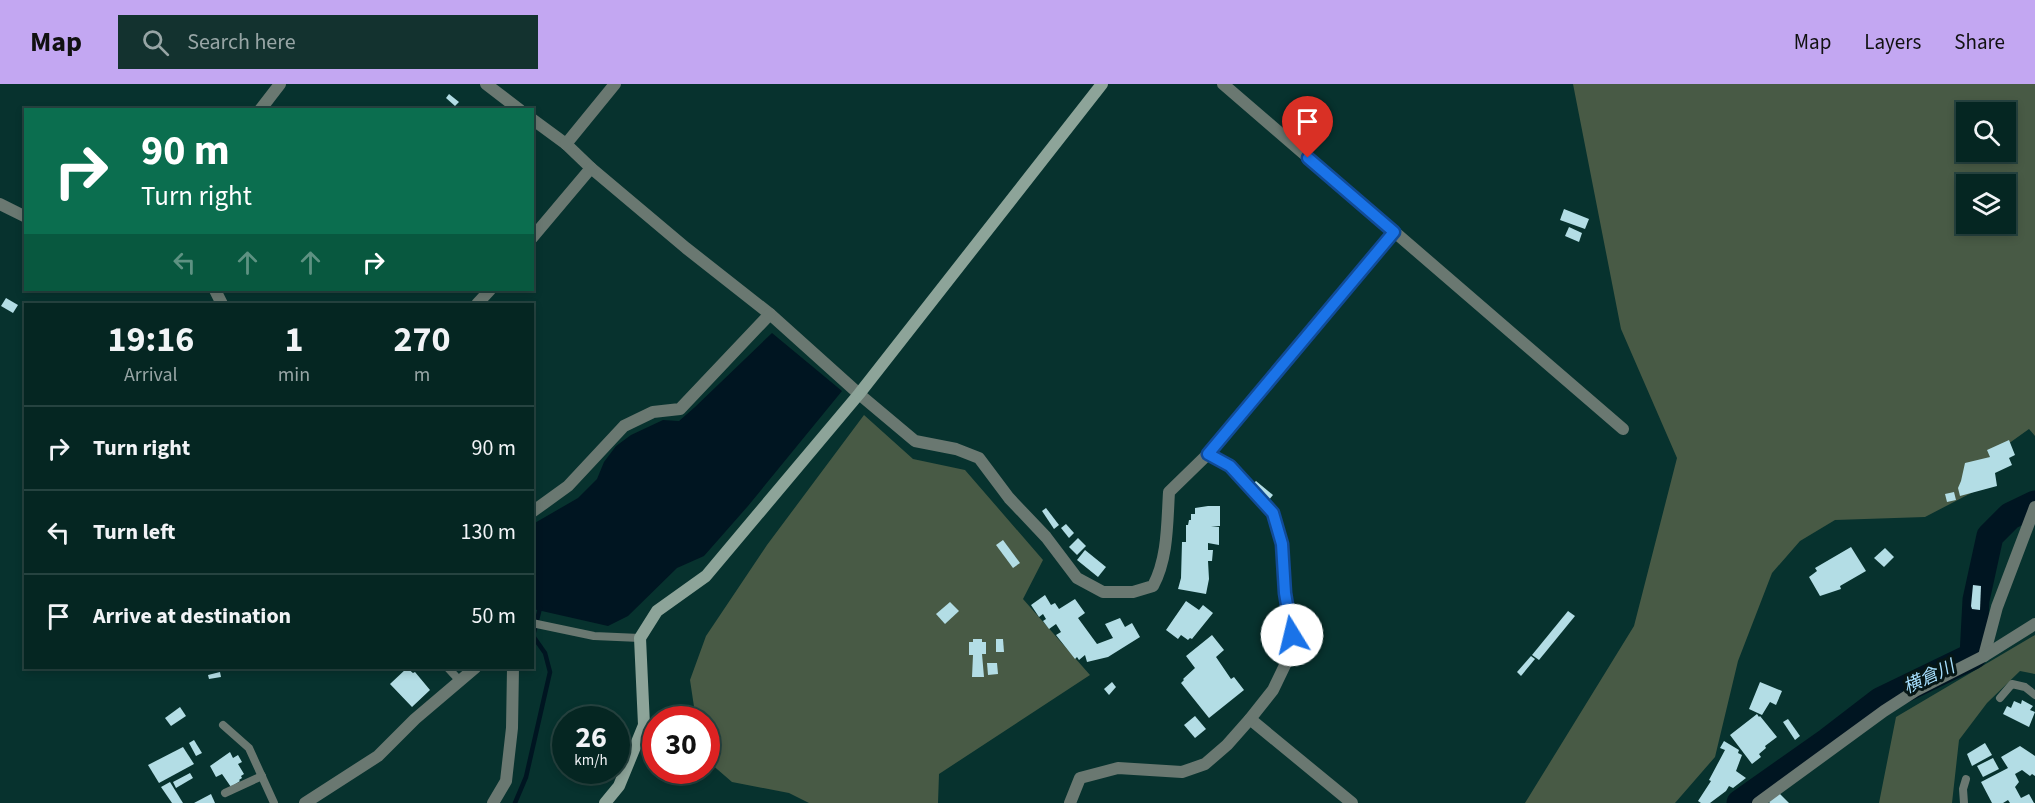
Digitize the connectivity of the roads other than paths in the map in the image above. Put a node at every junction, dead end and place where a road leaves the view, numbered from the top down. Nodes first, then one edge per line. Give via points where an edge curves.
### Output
1 (280, 84) edge
2 (486, 84) edge
3 (615, 84) edge
4 (1102, 84) edge
5 (1223, 84) edge
6 (262, 108) edge
7 (517, 108) edge
8 (534, 120) edge
9 (566, 144) junction
10 (591, 168) junction
11 (0, 204) edge
12 (24, 216) edge
13 (1394, 232) junction
14 (534, 236) edge
15 (489, 291) edge
16 (478, 303) edge
17 (770, 314) junction
18 (859, 394) junction
19 (1623, 429) dead end
20 (1208, 454) junction
21 (2035, 507) edge
22 (534, 511) edge
23 (536, 624) edge
24 (2035, 624) edge
25 (640, 638) junction
26 (1984, 656) junction
27 (449, 669) edge
28 (474, 669) edge
29 (513, 669) edge
30 (459, 680) junction
31 (2035, 694) edge
32 (2000, 698) dead end
33 (1250, 719) junction
34 (223, 725) dead end
35 (262, 776) junction
36 (1966, 779) dead end
37 (225, 794) dead end
38 (274, 803) edge
39 (305, 803) edge
40 (493, 803) edge
41 (605, 803) edge
42 (1070, 803) edge
43 (1352, 803) edge
44 (1758, 803) edge
45 (1964, 803) edge

1 - 6 street
2 - 7 street
3 - 9 street
4 - 18 street
5 - 13 street
8 - 9 street
9 - 10 street
10 - 14 street
10 - 17 street
11 - 12 street
13 - 19 street
13 - 20 street
15 - 16 street
17 - 18 street
17 - 22 street via 680,409 653,412 624,426 568,486
18 - 20 street via 915,441 979,458 1077,578 1104,592 1133,592 1153,586 1161,571 1169,492
18 - 25 street via 706,576 657,611
20 - 33 street via 1230,466 1273,513 1282,544 1292,635 1286,663 1273,690
21 - 26 street via 1997,608
23 - 25 lane via 594,636
24 - 26 street
25 - 41 street via 644,725 619,786
26 - 44 street via 1884,711
27 - 30 lane
28 - 30 street
29 - 40 street via 506,781
30 - 39 street via 378,756
31 - 32 lane via 2012,684
33 - 42 street via 1205,764 1182,772 1118,768 1080,778
33 - 43 street
34 - 35 lane via 249,748
35 - 37 lane
35 - 38 lane
36 - 45 lane

